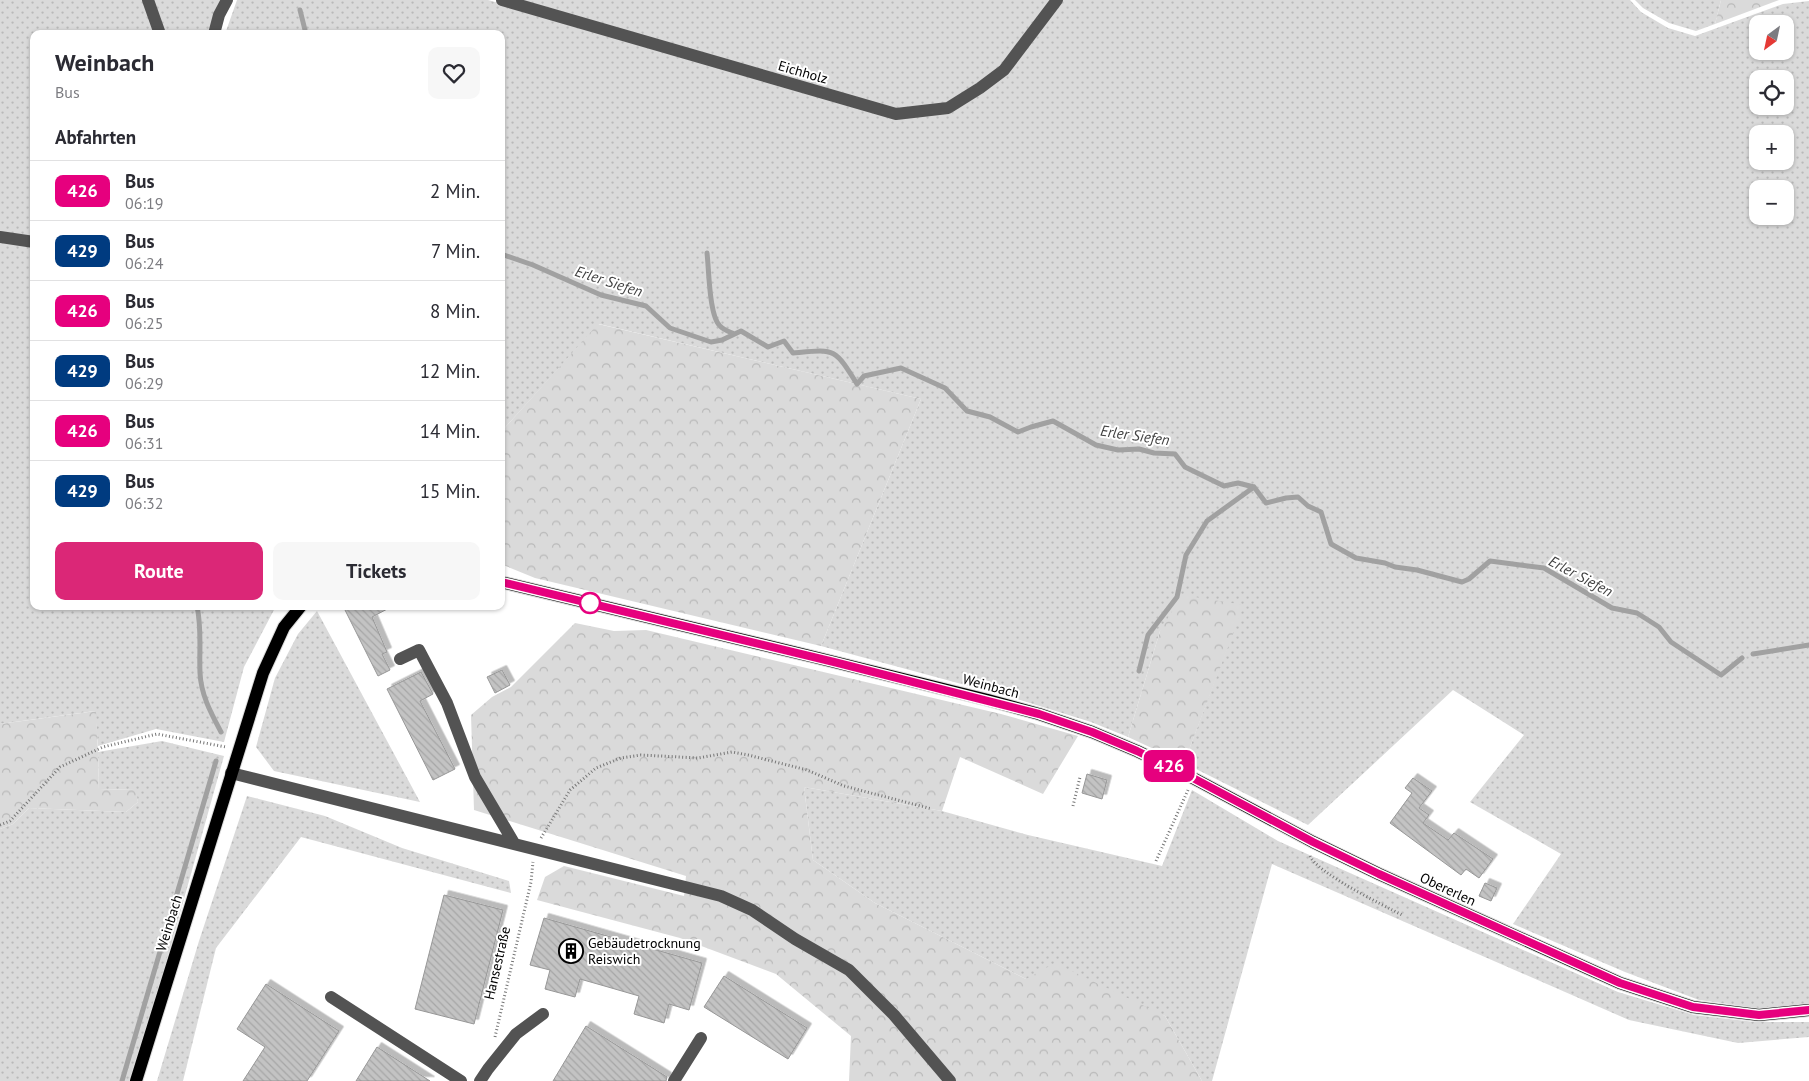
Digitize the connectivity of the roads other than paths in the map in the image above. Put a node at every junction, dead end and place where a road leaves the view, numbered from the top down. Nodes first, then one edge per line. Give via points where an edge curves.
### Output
1 (148, 0) edge
2 (227, 0) edge
3 (502, 0) edge
4 (1057, 0) edge
5 (159, 30) edge
6 (215, 30) edge
7 (0, 237) edge
8 (30, 241) edge
9 (505, 583) edge
10 (298, 610) edge
11 (400, 659) dead end
12 (1092, 732) joint
13 (230, 773) junction
14 (514, 844) junction
15 (331, 997) dead end
16 (1809, 1010) edge
17 (542, 1014) dead end
18 (701, 1038) dead end
19 (136, 1081) edge
20 (461, 1081) edge
21 (480, 1081) edge
22 (674, 1081) edge
23 (950, 1081) edge

1 - 5 street
2 - 6 street
3 - 4 street, Eichholz via 896,114 948,108 980,88 1004,70
7 - 8 street
9 - 12 main road, Weinbach via 988,700
10 - 13 main road, Weinbach via 273,648
11 - 14 street via 418,650 447,703 475,777
12 - 16 main road, Obererlen via 1193,778 1313,842 1620,983 1693,1007 1759,1015
13 - 14 street
13 - 19 main road, Weinbach
14 - 23 street via 721,896 752,910 849,970 894,1015
15 - 20 street
17 - 21 street via 516,1034
18 - 22 street

